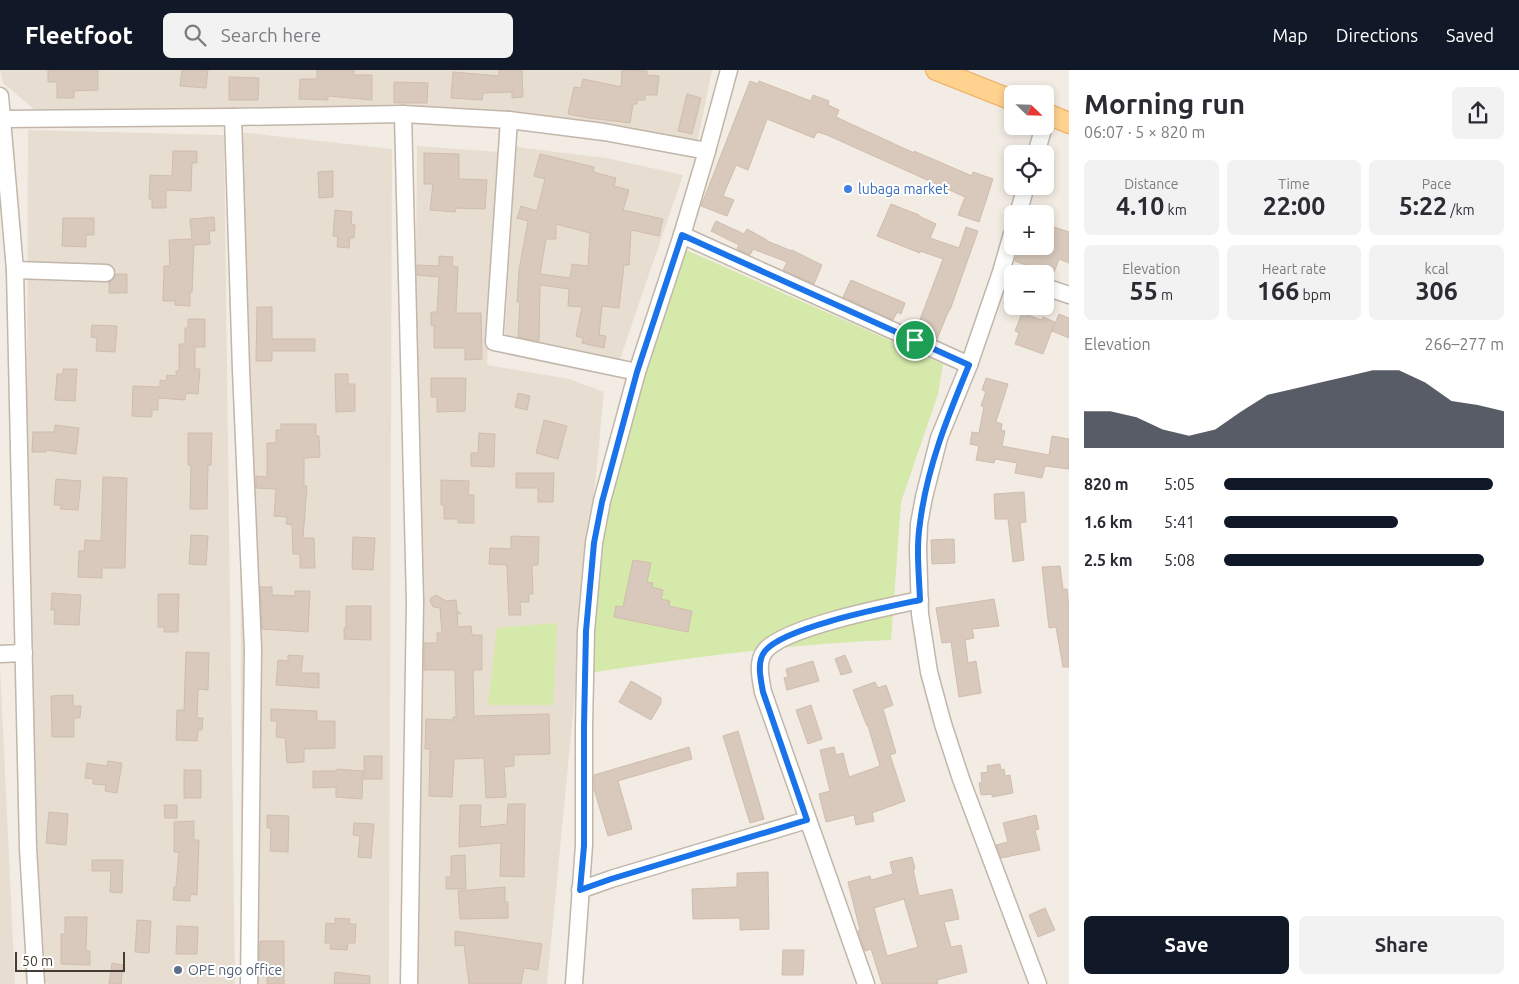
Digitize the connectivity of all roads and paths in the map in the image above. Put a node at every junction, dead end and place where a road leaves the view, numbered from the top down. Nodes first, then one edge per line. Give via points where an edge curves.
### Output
1 (729, 70) edge
2 (939, 71) edge
3 (0, 96) edge
4 (1004, 97) edge
5 (403, 114) junction
6 (233, 117) junction
7 (3, 119) junction
8 (509, 120) junction
9 (1054, 120) edge
10 (1069, 123) edge
11 (707, 151) junction
12 (682, 235) junction
13 (15, 270) junction
14 (106, 272) dead end
15 (1004, 281) edge
16 (1054, 290) edge
17 (1069, 296) edge
18 (969, 365) junction
19 (637, 372) junction
20 (920, 600) junction
21 (24, 653) junction
22 (0, 654) edge
23 (807, 820) junction
24 (580, 890) junction
25 (36, 984) edge
26 (249, 984) edge
27 (410, 984) edge
28 (574, 984) edge
29 (866, 984) edge
30 (1038, 984) edge

1 - 11 street
2 - 4 main road
3 - 7 street
5 - 6 street
5 - 8 street
5 - 27 street via 415,602
6 - 7 street
6 - 26 street via 253,648
7 - 13 street
8 - 11 street via 604,132
8 - 19 street via 494,342
9 - 10 main road
11 - 12 street
12 - 18 street
12 - 19 street
13 - 14 street
13 - 21 street
15 - 18 street
16 - 17 street
18 - 20 street via 939,438 924,496 918,549
19 - 24 street via 594,543 586,631 584,846
20 - 23 street via 841,618 784,638 764,652 760,672 763,692
20 - 30 street via 929,672 943,724
21 - 22 street
21 - 25 street via 28,848
23 - 24 street
23 - 29 street
24 - 28 street

